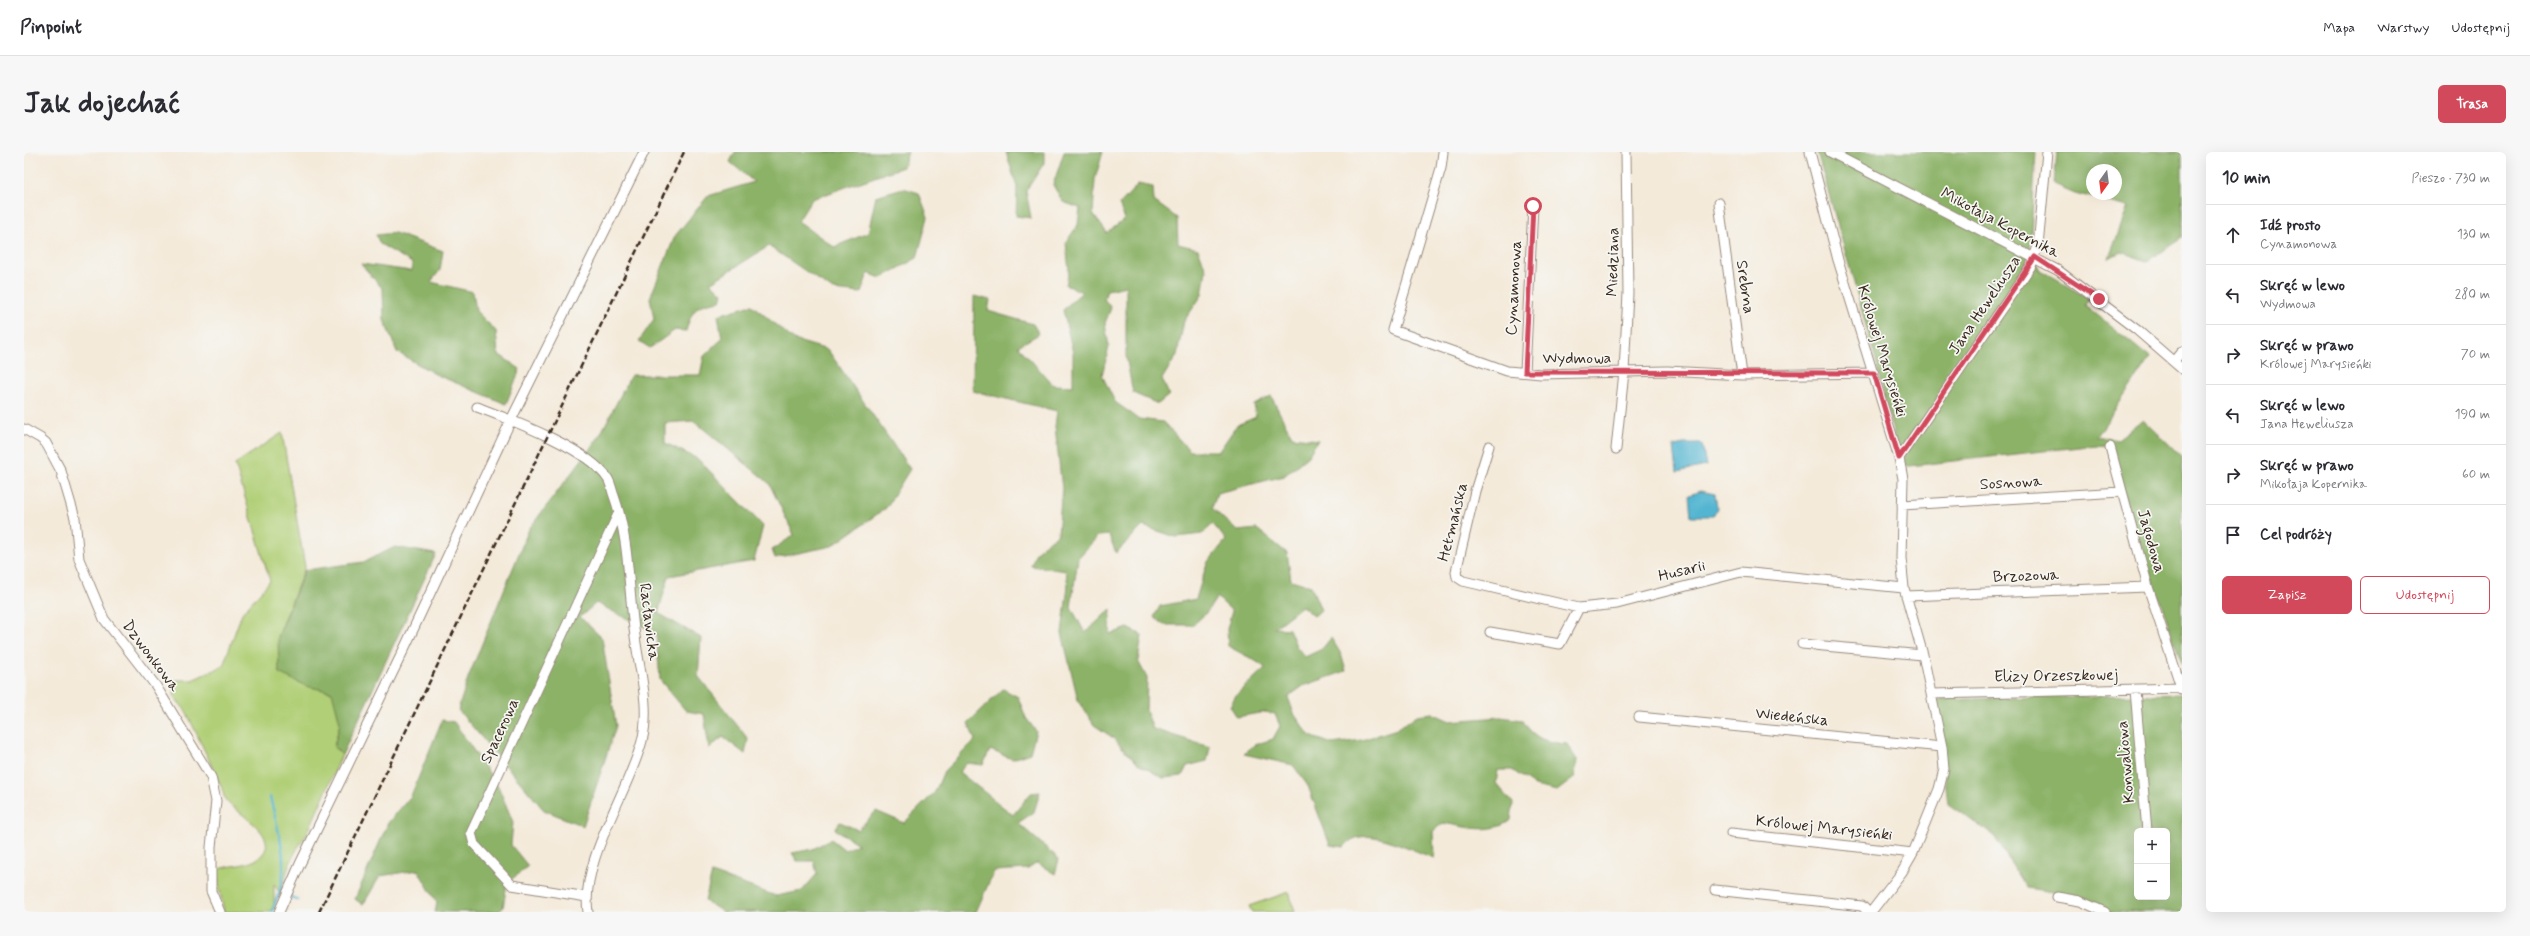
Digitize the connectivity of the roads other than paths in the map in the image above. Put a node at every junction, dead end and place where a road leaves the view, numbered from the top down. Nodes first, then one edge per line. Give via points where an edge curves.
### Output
1 (644, 152) edge
2 (1443, 152) edge
3 (1626, 152) edge
4 (1810, 152) edge
5 (1830, 152) edge
6 (2047, 152) edge
7 (1719, 203) dead end
8 (1533, 206) dead end
9 (2035, 257) junction
10 (2182, 351) edge
11 (2174, 361) junction
12 (2182, 369) edge
13 (1525, 372) junction
14 (1624, 372) junction
15 (1874, 373) junction
16 (1742, 375) junction
17 (477, 407) dead end
18 (511, 420) junction
19 (24, 429) edge
20 (1489, 446) dead end
21 (2110, 447) dead end
22 (1616, 449) dead end
23 (1899, 458) junction
24 (2121, 492) junction
25 (1902, 505) junction
26 (619, 512) junction
27 (2148, 587) junction
28 (1905, 592) junction
29 (1578, 608) junction
30 (1490, 632) dead end
31 (1802, 644) dead end
32 (1923, 655) junction
33 (2182, 689) edge
34 (2135, 690) junction
35 (1931, 694) junction
36 (1639, 717) dead end
37 (1942, 747) junction
38 (2148, 828) edge
39 (1731, 833) dead end
40 (1913, 853) junction
41 (1715, 890) dead end
42 (587, 897) junction
43 (2057, 898) dead end
44 (220, 912) edge
45 (279, 912) edge
46 (588, 912) edge
47 (1868, 912) edge
48 (1872, 912) edge
49 (2105, 912) edge

1 - 18 street
2 - 13 street, Wydmowa via 1441,168 1393,330 1507,371
3 - 14 street, Miedziana via 1628,293
4 - 15 street, Królowej Marysieńki via 1838,260
5 - 9 street, Mikołaja Kopernika
6 - 9 street, Jana Heweliusza
7 - 16 street, Srebrna
8 - 13 street, Cynamonowa
9 - 11 street, Mikołaja Kopernika via 2099,299
9 - 23 street, Jana Heweliusza
10 - 11 street
11 - 12 street, Mikołaja Kopernika
13 - 14 street, Wydmowa
14 - 16 street, Wydmowa via 1667,371
14 - 22 street, Miedziana
15 - 16 street, Wydmowa
15 - 23 street, Królowej Marysieńki
17 - 18 street, Racławicka
18 - 26 street, Racławicka via 590,460 608,479
18 - 45 street
19 - 44 street, Dzwonkowa via 46,443 61,471 75,518 79,559 104,619 156,686 211,777 216,801 211,847 212,891
20 - 29 street, Hetmańska via 1475,491 1456,572 1457,577 1463,581
21 - 24 street, Jagodowa
23 - 25 street, Królowej Marysieńki via 1903,479
24 - 25 street, Sosnowa
24 - 27 street, Jagodowa
25 - 28 street, Królowej Marysieńki via 1901,558
26 - 42 street, Racławicka via 625,533 635,637 645,701 645,726 637,758 596,860
26 - 42 street, Spacerowa via 471,833 474,844 512,885
27 - 28 street, Brzozowa
27 - 33 street, Jagodowa
28 - 29 street, Husarii via 1741,572 1617,604
28 - 32 street, Królowej Marysieńki
29 - 30 street via 1560,644
31 - 32 street
32 - 35 street, Królowej Marysieńki
33 - 34 street, Elizy Orzeszkowej
34 - 35 street, Elizy Orzeszkowej
34 - 38 street, Konwaliowa
35 - 37 street, Królowej Marysieńki
36 - 37 street, Wiedeńska
37 - 40 street, Królowej Marysieńki via 1944,769 1939,789
39 - 40 street, Królowej Marysieńki
40 - 48 street, Królowej Marysieńki
41 - 47 street via 1862,906
42 - 46 street, Racławicka
43 - 49 street via 2080,901

